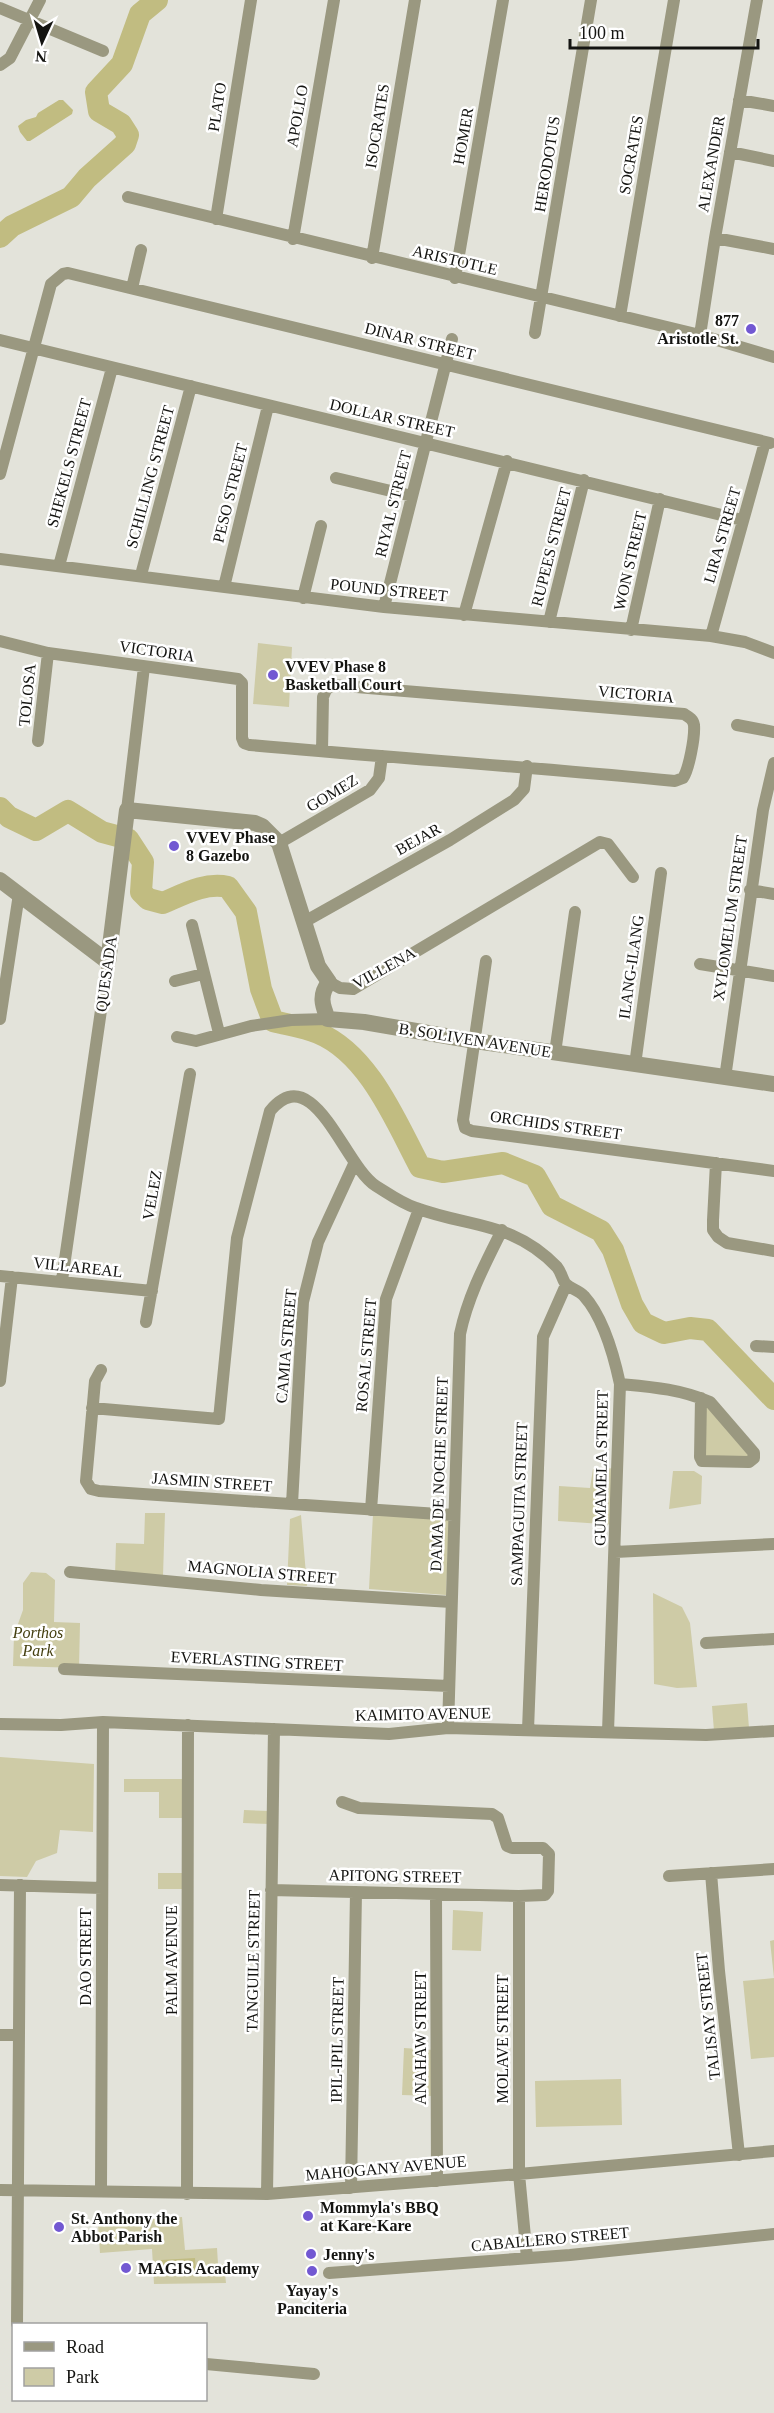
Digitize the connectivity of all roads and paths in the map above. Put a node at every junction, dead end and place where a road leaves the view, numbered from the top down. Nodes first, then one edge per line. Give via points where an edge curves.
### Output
1 (40, 0) edge
2 (251, 0) edge
3 (334, 0) edge
4 (415, 0) edge
5 (503, 0) edge
6 (591, 0) edge
7 (674, 0) edge
8 (757, 0) edge
9 (0, 8) edge
10 (31, 21) junction
11 (103, 51) dead end
12 (0, 65) edge
13 (739, 100) junction
14 (774, 106) edge
15 (730, 152) junction
16 (774, 160) edge
17 (128, 197) dead end
18 (216, 219) junction
19 (715, 237) junction
20 (293, 238) junction
21 (774, 249) edge
22 (141, 250) dead end
23 (372, 258) junction
24 (455, 278) junction
25 (132, 288) junction
26 (541, 297) junction
27 (620, 316) junction
28 (535, 333) dead end
29 (700, 335) junction
30 (452, 339) dead end
31 (0, 340) edge
32 (33, 348) junction
33 (774, 357) edge
34 (446, 364) junction
35 (112, 368) junction
36 (191, 386) junction
37 (268, 406) junction
38 (767, 442) joint
39 (426, 443) junction
40 (507, 461) junction
41 (0, 474) edge
42 (336, 478) dead end
43 (584, 480) junction
44 (412, 496) junction
45 (660, 499) junction
46 (742, 520) junction
47 (321, 526) dead end
48 (0, 559) edge
49 (59, 566) junction
50 (141, 575) junction
51 (224, 587) junction
52 (303, 598) junction
53 (384, 607) junction
54 (464, 615) junction
55 (549, 622) junction
56 (631, 630) junction
57 (711, 636) junction
58 (0, 641) edge
59 (48, 653) junction
60 (774, 653) edge
61 (144, 667) junction
62 (737, 725) dead end
63 (774, 732) edge
64 (38, 741) dead end
65 (322, 751) junction
66 (382, 756) junction
67 (774, 763) edge
68 (527, 766) junction
69 (768, 810) edge
70 (126, 817) junction
71 (279, 843) junction
72 (661, 873) dead end
73 (633, 877) dead end
74 (0, 880) edge
75 (750, 890) junction
76 (19, 894) junction
77 (774, 894) edge
78 (575, 912) dead end
79 (304, 922) junction
80 (192, 925) dead end
81 (486, 961) dead end
82 (108, 962) junction
83 (700, 964) dead end
84 (739, 970) junction
85 (203, 974) junction
86 (774, 976) edge
87 (175, 981) dead end
88 (329, 982) junction
89 (0, 1019) edge
90 (328, 1019) junction
91 (219, 1033) junction
92 (177, 1037) dead end
93 (475, 1041) junction
94 (555, 1053) junction
95 (635, 1065) junction
96 (190, 1074) dead end
97 (724, 1078) junction
98 (774, 1084) edge
99 (716, 1163) junction
100 (354, 1164) junction
101 (774, 1171) edge
102 (419, 1209) junction
103 (502, 1230) junction
104 (774, 1251) edge
105 (6, 1277) edge
106 (62, 1281) junction
107 (566, 1285) junction
108 (152, 1291) junction
109 (146, 1322) dead end
110 (756, 1346) dead end
111 (774, 1347) edge
112 (101, 1370) dead end
113 (0, 1373) edge
114 (620, 1384) junction
115 (701, 1398) junction
116 (92, 1408) junction
117 (292, 1504) junction
118 (370, 1510) junction
119 (453, 1515) junction
120 (774, 1544) edge
121 (615, 1552) junction
122 (70, 1572) dead end
123 (451, 1602) junction
124 (774, 1639) edge
125 (706, 1643) dead end
126 (64, 1669) dead end
127 (449, 1686) junction
128 (103, 1722) junction
129 (0, 1724) edge
130 (188, 1725) junction
131 (274, 1728) junction
132 (448, 1728) junction
133 (528, 1730) junction
134 (774, 1731) edge
135 (608, 1732) junction
136 (342, 1802) dead end
137 (774, 1869) edge
138 (711, 1873) junction
139 (669, 1876) dead end
140 (0, 1885) edge
141 (20, 1886) junction
142 (102, 1888) junction
143 (271, 1890) junction
144 (356, 1892) junction
145 (436, 1894) junction
146 (519, 1896) junction
147 (0, 2035) edge
148 (20, 2035) junction
149 (774, 2151) edge
150 (739, 2155) junction
151 (519, 2175) junction
152 (436, 2181) junction
153 (351, 2188) junction
154 (0, 2190) edge
155 (17, 2190) junction
156 (101, 2191) junction
157 (187, 2194) junction
158 (267, 2194) junction
159 (774, 2234) edge
160 (527, 2258) junction
161 (329, 2273) dead end
162 (16, 2323) edge
163 (207, 2364) edge
164 (314, 2374) dead end

1 - 10 street
2 - 18 street, PLATO
3 - 20 street, APOLLO
4 - 23 street, ISOCRATES
5 - 24 street, HOMER
6 - 26 street, HERODOTUS
7 - 27 street, SOCRATES
8 - 13 street, ALEXANDER
9 - 10 street
10 - 11 street
10 - 12 street via 10,58
13 - 14 street
13 - 15 street, ALEXANDER
15 - 16 street
15 - 19 street, ALEXANDER
17 - 18 street, ARISTOTLE
18 - 20 street, ARISTOTLE
19 - 21 street
19 - 29 street, ALEXANDER
20 - 23 street, ARISTOTLE
22 - 25 street
23 - 24 street, ARISTOTLE
24 - 26 street, ARISTOTLE
25 - 32 street, DINAR STREET via 74,273 63,274 51,284
25 - 34 street, DINAR STREET
26 - 27 street, ARISTOTLE
26 - 28 street, HERODOTUS
27 - 29 street, ARISTOTLE
29 - 33 street, ARISTOTLE
30 - 34 street, RIYAL STREET
31 - 32 street, DOLLAR STREET
32 - 35 street, DOLLAR STREET
32 - 41 street
34 - 38 street, DINAR STREET
34 - 39 street, RIYAL STREET
35 - 36 street, DOLLAR STREET
35 - 49 street, SHEKELS STREET
36 - 37 street, DOLLAR STREET
36 - 50 street, SCHILLING STREET
37 - 39 street, DOLLAR STREET
37 - 51 street, PESO STREET
38 - 46 street, LIRA STREET
39 - 40 street, DOLLAR STREET
39 - 44 street, RIYAL STREET
40 - 43 street, DOLLAR STREET
40 - 54 street
42 - 44 street
43 - 45 street, DOLLAR STREET
43 - 55 street, RUPEES STREET
44 - 53 street, RIYAL STREET
45 - 46 street, DOLLAR STREET
45 - 56 street, WON STREET
46 - 57 street, LIRA STREET
47 - 52 street
48 - 49 street, POUND STREET
49 - 50 street, POUND STREET
50 - 51 street, POUND STREET
51 - 52 street, POUND STREET
52 - 53 street, POUND STREET
53 - 54 street, POUND STREET
54 - 55 street, POUND STREET
55 - 56 street, POUND STREET
56 - 57 street, POUND STREET
57 - 60 street, POUND STREET via 745,642
58 - 59 street, VICTORIA
59 - 61 street, VICTORIA
59 - 64 street, TOLOSA
61 - 65 street, VICTORIA via 238,679 242,683 244,743
61 - 70 street, QUESADA
62 - 63 street
65 - 66 street, VICTORIA
65 - 68 street, VICTORIA via 323,697 332,685 684,714 694,725 687,771 675,781
66 - 68 street, VICTORIA
66 - 71 street, GOMEZ via 379,778 370,790
67 - 69 street, XYLOMELUM STREET
68 - 79 street, BEJAR via 524,789 514,800
69 - 75 street, XYLOMELUM STREET
70 - 71 street via 255,823
70 - 82 street, QUESADA
71 - 79 street, VILLENA
72 - 95 street, ILANG-ILANG
73 - 88 street, VILLENA via 608,844 600,842 353,989
74 - 76 street
75 - 77 street
75 - 84 street, XYLOMELUM STREET
76 - 82 street
76 - 89 street
78 - 94 street
79 - 88 street, VILLENA via 318,966
80 - 85 street
81 - 93 street, ORCHIDS STREET
82 - 106 street, QUESADA
83 - 84 street
84 - 86 street
84 - 97 street, XYLOMELUM STREET
85 - 87 street
85 - 91 street
88 - 90 street via 323,990 322,1003
90 - 91 street, B. SOLIVEN AVENUE via 291,1020
90 - 93 street, B. SOLIVEN AVENUE
91 - 92 street, B. SOLIVEN AVENUE via 196,1041
93 - 94 street, B. SOLIVEN AVENUE
93 - 99 street, ORCHIDS STREET via 465,1128
94 - 95 street, B. SOLIVEN AVENUE
95 - 97 street, B. SOLIVEN AVENUE
96 - 108 street, VELEZ
97 - 98 street, B. SOLIVEN AVENUE
99 - 101 street, ORCHIDS STREET
99 - 104 street via 713,1230 727,1243
100 - 102 street, GUMAMELA STREET via 372,1184
100 - 116 street, GUMAMELA STREET via 321,1112 307,1099 299,1095 279,1101 270,1111 237,1238 219,1419
100 - 117 street, CAMIA STREET via 318,1242 303,1302
102 - 103 street, GUMAMELA STREET
102 - 118 street, ROSAL STREET via 386,1299
103 - 107 street, GUMAMELA STREET via 527,1242 558,1269
103 - 119 street, DAMA DE NOCHE STREET via 476,1282 460,1334
105 - 106 street, VILLAREAL
105 - 113 street
106 - 108 street, VILLAREAL
107 - 114 street, GUMAMELA STREET via 583,1294 593,1310 614,1355
107 - 133 street, SAMPAGUITA STREET via 543,1337
108 - 109 street, VELEZ
110 - 111 street
112 - 116 street, JASMIN STREET via 95,1381
114 - 115 street via 667,1388
114 - 121 street, GUMAMELA STREET
115 - 115 street via 710,1402 754,1453 754,1458 749,1462 702,1461
116 - 117 street, JASMIN STREET via 86,1481 91,1489
117 - 118 street, JASMIN STREET
118 - 119 street, JASMIN STREET
119 - 123 street, DAMA DE NOCHE STREET
120 - 121 street
121 - 135 street, GUMAMELA STREET
122 - 123 street, MAGNOLIA STREET
123 - 127 street, DAMA DE NOCHE STREET
124 - 125 street
126 - 127 street, EVERLASTING STREET
127 - 132 street, DAMA DE NOCHE STREET
128 - 129 street, KAIMITO AVENUE
128 - 130 street, KAIMITO AVENUE
128 - 142 street, DAO STREET
130 - 131 street, KAIMITO AVENUE
130 - 157 street, PALM AVENUE
131 - 132 street, KAIMITO AVENUE via 388,1734
131 - 143 street, TANGUILE STREET
132 - 133 street, KAIMITO AVENUE
133 - 135 street, KAIMITO AVENUE
134 - 135 street, KAIMITO AVENUE via 706,1735
136 - 146 street via 359,1808 492,1814 498,1818 507,1846 543,1848 549,1854 545,1895
137 - 138 street
138 - 139 street
138 - 150 street, TALISAY STREET
140 - 141 street
141 - 142 street
141 - 148 street
142 - 156 street, DAO STREET
143 - 144 street, APITONG STREET
143 - 158 street, TANGUILE STREET
144 - 145 street, APITONG STREET
144 - 153 street, IPIL-IPIL STREET
145 - 146 street, APITONG STREET
145 - 152 street, ANAHAW STREET
146 - 151 street, MOLAVE STREET
147 - 148 street
148 - 155 street
149 - 150 street, MAHOGANY AVENUE
150 - 151 street, MAHOGANY AVENUE
151 - 152 street, MAHOGANY AVENUE
151 - 160 street, MOLAVE STREET
152 - 153 street, MAHOGANY AVENUE
153 - 158 street, MAHOGANY AVENUE
154 - 155 street, MAHOGANY AVENUE
155 - 156 street, MAHOGANY AVENUE
155 - 162 street
156 - 157 street, MAHOGANY AVENUE
157 - 158 street, MAHOGANY AVENUE
159 - 160 street, CABALLERO STREET
160 - 161 street, CABALLERO STREET
163 - 164 street

